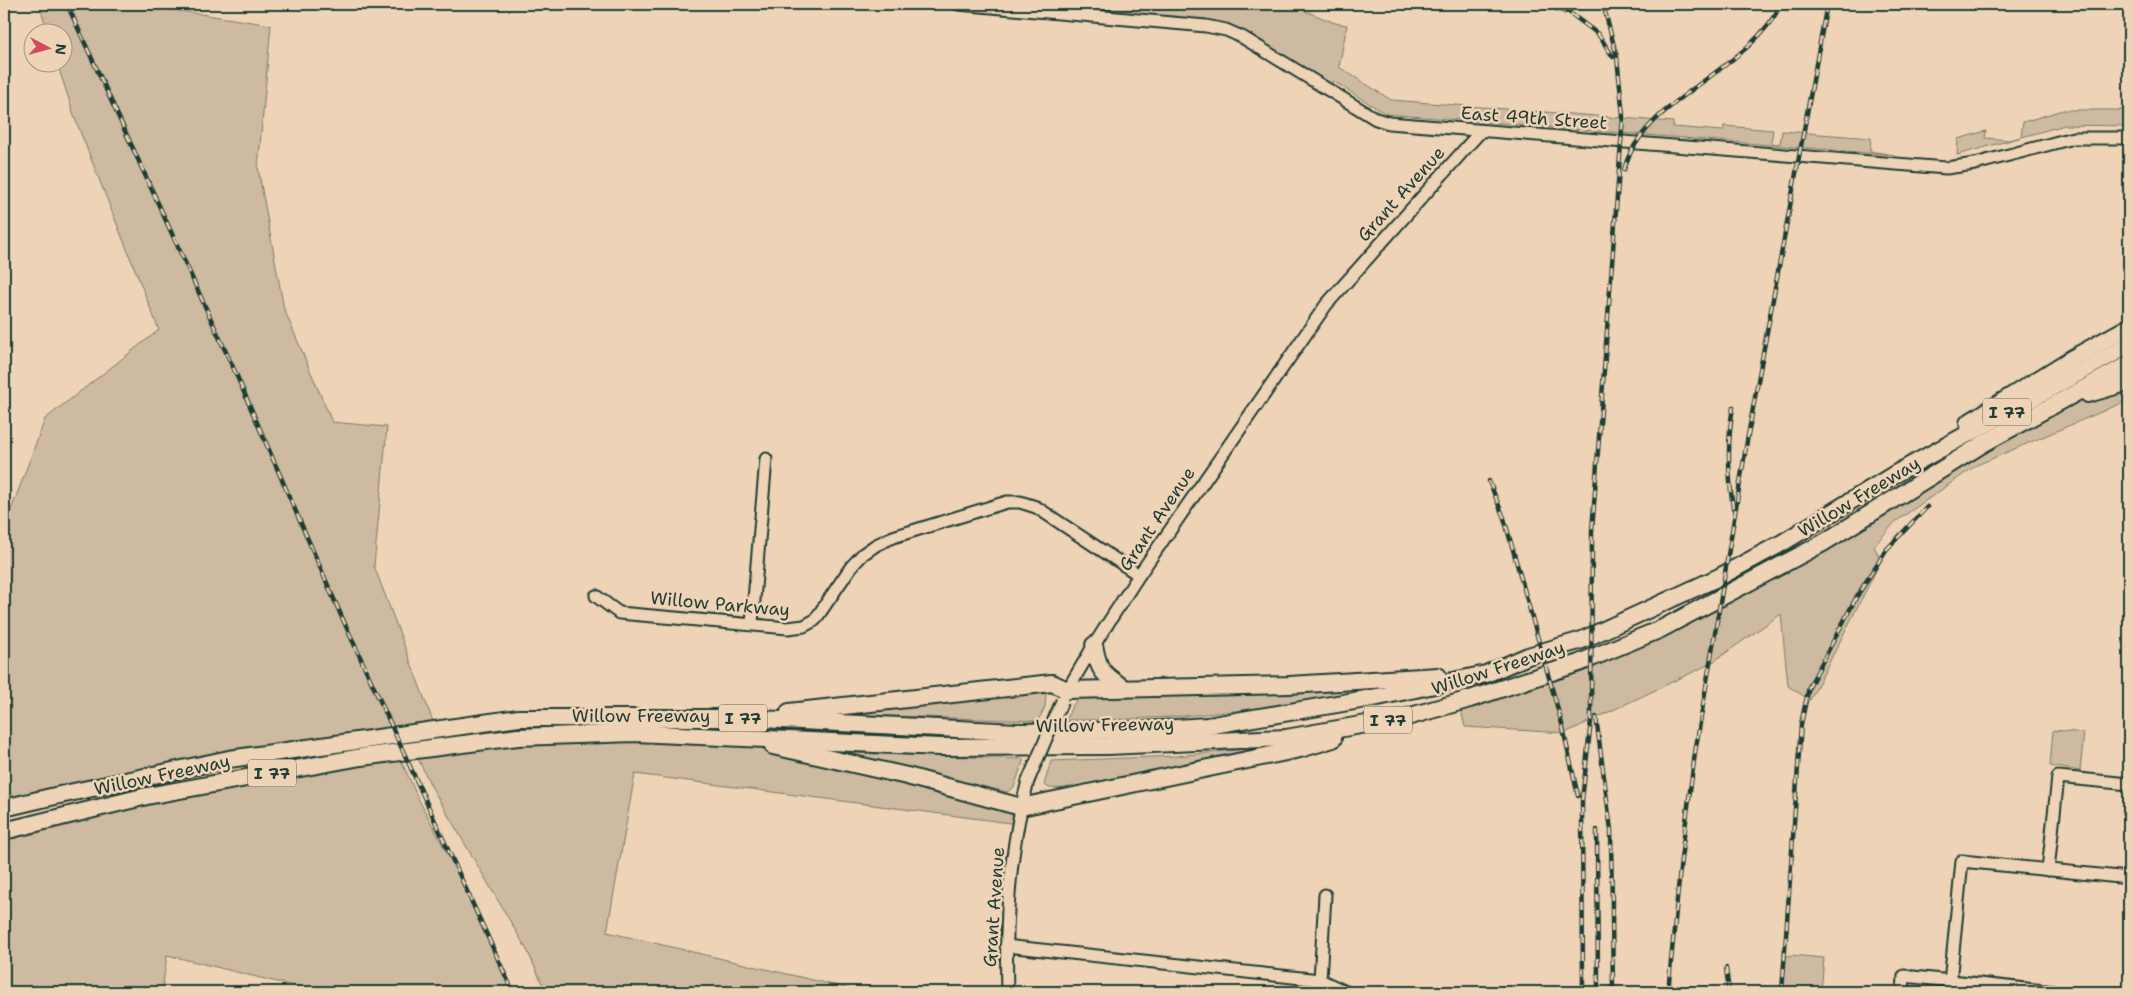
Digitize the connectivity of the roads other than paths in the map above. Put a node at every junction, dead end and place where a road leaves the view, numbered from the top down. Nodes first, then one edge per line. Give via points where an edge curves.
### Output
1 (958, 4) edge
2 (1480, 132) junction
3 (2129, 138) edge
4 (2129, 327) edge
5 (2129, 344) edge
6 (2129, 364) edge
7 (2129, 382) edge
8 (2052, 405) junction
9 (766, 459) dead end
10 (1895, 474) junction
11 (1139, 575) junction
12 (596, 596) dead end
13 (752, 624) junction
14 (1094, 645) junction
15 (1486, 674) junction
16 (1124, 688) junction
17 (1065, 696) junction
18 (1407, 717) junction
19 (740, 718) junction
20 (727, 736) junction
21 (2129, 784) edge
22 (1021, 807) junction
23 (4, 808) edge
24 (4, 831) edge
25 (2048, 870) junction
26 (2129, 878) edge
27 (1326, 895) dead end
28 (1006, 946) junction
29 (1320, 980) junction
30 (1950, 982) junction
31 (1007, 992) edge
32 (1346, 992) edge
33 (1903, 992) edge
34 (2054, 992) edge

1 - 2 street, East 49th Street via 1226,30 1376,119
2 - 3 street, East 49th Street via 1946,168 1975,164 2074,138
2 - 11 street, Grant Avenue via 1326,305
4 - 10 highway via 1998,403 1930,446
5 - 10 highway, Willow Freeway / I 77
6 - 8 highway, Willow Freeway / I 77
7 - 8 highway
8 - 18 highway, Willow Freeway / I 77 via 1823,543 1661,629 1579,663
9 - 13 street
10 - 15 highway, Willow Freeway / I 77 via 1719,577 1582,640 1528,656
11 - 13 street, Willow Parkway via 1036,507 1007,502 876,545 851,567 810,624 788,628
11 - 14 street, Grant Avenue
12 - 13 street, Willow Parkway via 619,613
14 - 16 highway via 1103,674
14 - 17 street, Grant Avenue
15 - 16 highway
15 - 19 highway, Willow Freeway / I 77 via 1378,698 1206,726 1017,732
16 - 17 highway
17 - 19 highway via 1052,683
17 - 22 street, Grant Avenue, bridge via 1028,782
18 - 20 highway, Willow Freeway / I 77 via 1286,738 1108,746 940,747
18 - 22 highway via 1300,749
19 - 23 highway, Willow Freeway / I 77 via 519,718 229,759
20 - 22 highway via 907,776
20 - 24 highway, Willow Freeway / I 77 via 635,733 518,737 361,757 147,796
21 - 25 street via 2058,776
22 - 28 street, Grant Avenue via 1011,870
25 - 26 street
25 - 30 street via 1962,861
27 - 29 street
28 - 29 street
28 - 31 street, Grant Avenue
29 - 32 street
30 - 33 street via 1904,976
30 - 34 street

